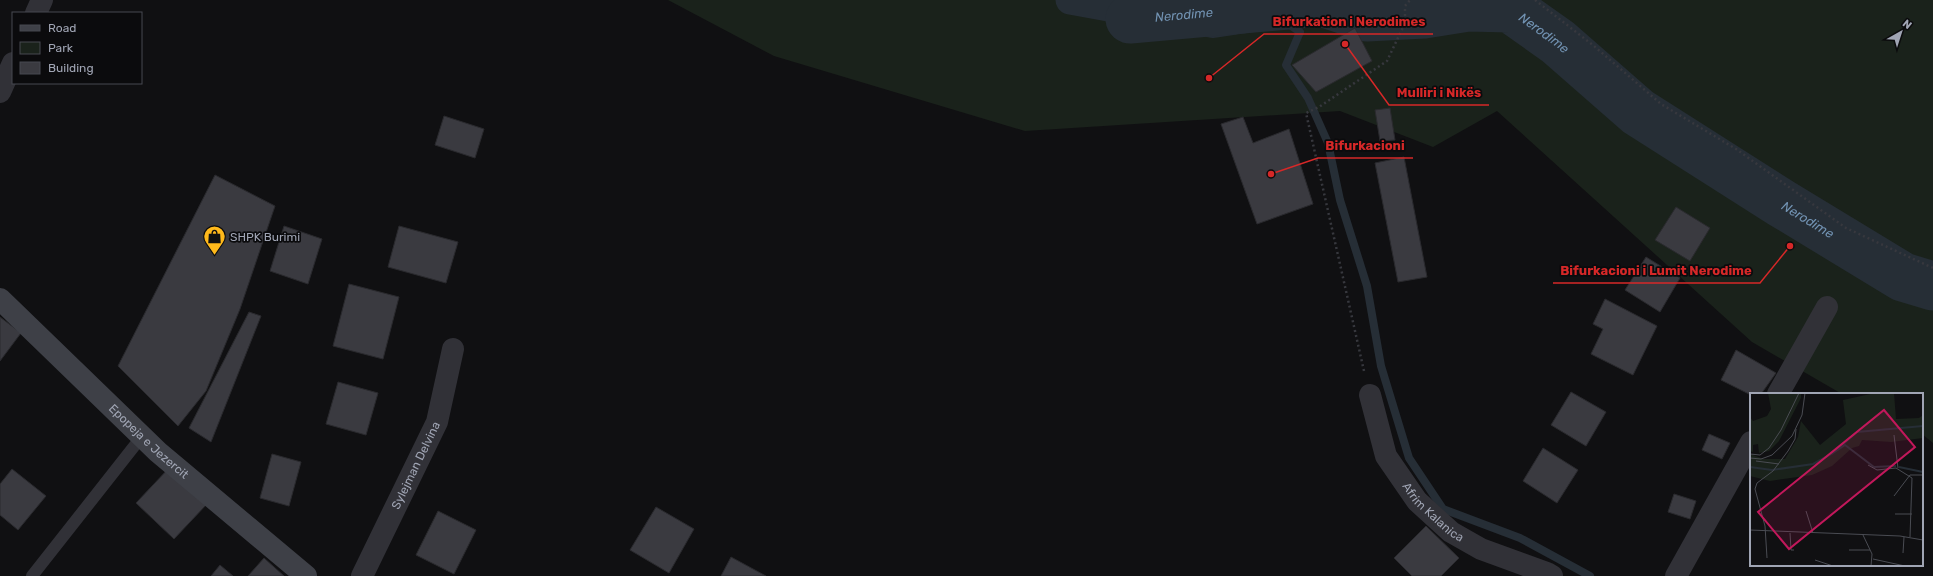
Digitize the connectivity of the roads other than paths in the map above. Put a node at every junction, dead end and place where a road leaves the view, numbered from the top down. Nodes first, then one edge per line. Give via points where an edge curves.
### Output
1 (42, 0) edge
2 (36, 12) edge
3 (12, 65) edge
4 (0, 92) edge
5 (0, 299) edge
6 (1827, 307) dead end
7 (454, 349) dead end
8 (1779, 393) edge
9 (1370, 395) road end
10 (143, 435) junction
11 (1750, 444) edge
12 (32, 576) edge
13 (306, 576) edge
14 (362, 576) edge
15 (1552, 576) edge
16 (1676, 576) edge

1 - 2 street
3 - 4 street
5 - 10 main road, Epopeja e Jezercit
6 - 8 street
7 - 14 street, Sylejman Delvina via 437,422
9 - 15 street, Afrim Kalanica via 1386,456 1417,500 1451,532 1481,549
10 - 12 lane
10 - 13 main road, Epopeja e Jezercit via 158,452
11 - 16 street

